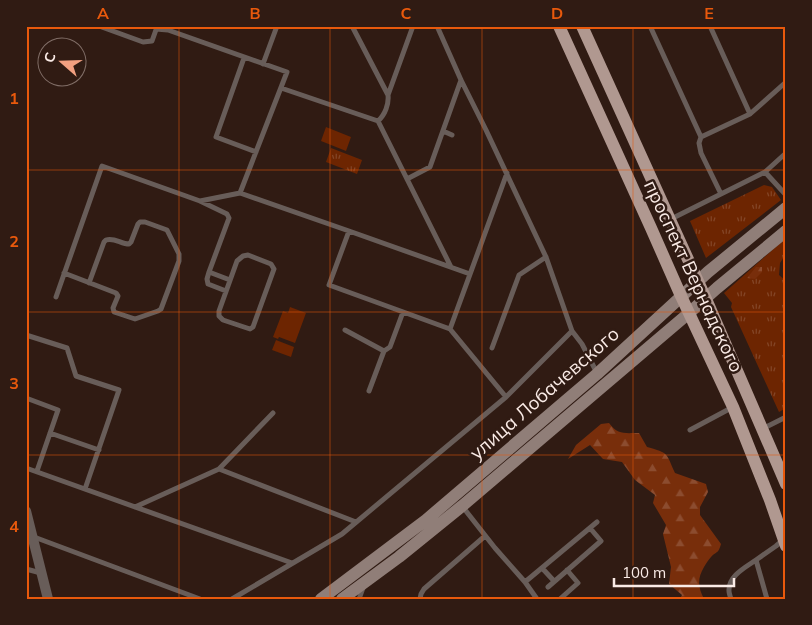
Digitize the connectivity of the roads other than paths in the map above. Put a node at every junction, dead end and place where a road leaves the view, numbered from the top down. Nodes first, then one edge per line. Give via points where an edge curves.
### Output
1 (99, 26) edge
2 (277, 26) edge
3 (352, 26) edge
4 (413, 26) edge
5 (437, 26) edge
6 (559, 26) edge
7 (582, 26) edge
8 (650, 26) edge
9 (710, 26) edge
10 (156, 28) edge
11 (244, 58) junction
12 (263, 64) junction
13 (461, 80) junction
14 (786, 82) edge
15 (281, 88) junction
16 (388, 95) junction
17 (750, 114) junction
18 (378, 121) junction
19 (443, 131) junction
20 (452, 135) dead end
21 (702, 137) junction
22 (256, 152) junction
23 (786, 153) edge
24 (765, 172) junction
25 (506, 173) junction
26 (407, 179) junction
27 (240, 193) junction
28 (721, 194) junction
29 (786, 195) edge
30 (200, 201) junction
31 (786, 208) edge
32 (670, 219) junction
33 (349, 231) junction
34 (786, 231) edge
35 (546, 257) junction
36 (451, 267) junction
37 (209, 272) junction
38 (64, 274) junction
39 (470, 274) junction
40 (230, 280) junction
41 (697, 282) junction
42 (89, 283) junction
43 (226, 291) junction
44 (681, 296) junction
45 (56, 297) dead end
46 (706, 299) junction
47 (403, 312) junction
48 (689, 314) junction
49 (450, 329) junction
50 (344, 330) dead end
51 (572, 331) junction
52 (26, 335) edge
53 (492, 348) dead end
54 (384, 351) junction
55 (597, 374) junction
56 (369, 391) dead end
57 (506, 397) junction
58 (26, 398) edge
59 (733, 407) junction
60 (273, 413) dead end
61 (786, 417) edge
62 (762, 429) junction
63 (690, 430) dead end
64 (50, 434) junction
65 (99, 450) junction
66 (26, 468) edge
67 (219, 469) junction
68 (37, 472) junction
69 (786, 484) edge
70 (85, 489) junction
71 (462, 506) junction
72 (135, 507) junction
73 (26, 511) edge
74 (356, 522) junction
75 (597, 522) dead end
76 (590, 528) junction
77 (485, 536) junction
78 (33, 537) junction
79 (785, 543) edge
80 (756, 560) junction
81 (292, 563) junction
82 (542, 568) junction
83 (26, 569) edge
84 (567, 570) junction
85 (42, 573) junction
86 (554, 581) junction
87 (525, 582) junction
88 (548, 587) dead end
89 (349, 597) edge
90 (48, 599) edge
91 (200, 599) edge
92 (232, 599) edge
93 (321, 599) edge
94 (420, 599) edge
95 (537, 599) edge
96 (560, 599) edge
97 (731, 599) edge
98 (767, 599) edge

1 - 10 lane via 143,42 152,41
2 - 12 lane
3 - 16 lane
4 - 16 lane
5 - 13 lane
6 - 44 main road, проспект Вернадского
7 - 32 main road, проспект Вернадского
8 - 21 lane
9 - 17 lane
10 - 11 lane
11 - 12 lane
11 - 22 lane via 216,137
12 - 15 lane via 287,72
13 - 19 lane
13 - 25 lane
14 - 17 lane
15 - 18 lane
15 - 22 lane
16 - 18 lane via 389,101
17 - 21 lane
18 - 26 lane
19 - 20 lane
19 - 26 lane via 430,167
21 - 28 lane via 699,143 701,152
22 - 27 lane
23 - 24 lane
24 - 28 lane
24 - 29 lane
25 - 35 lane
25 - 39 lane
26 - 36 lane
27 - 30 lane
27 - 33 lane
28 - 32 lane
30 - 37 lane via 228,215
30 - 38 lane via 102,166
31 - 41 main road, улица Лобачевского
32 - 41 main road, проспект Вернадского
33 - 36 lane
33 - 47 lane via 330,285
34 - 46 main road, улица Лобачевского
35 - 51 lane
35 - 53 lane via 519,275
36 - 39 lane
37 - 40 lane
37 - 43 lane via 208,284
38 - 42 lane
38 - 45 lane
39 - 49 lane
40 - 43 lane
40 - 43 lane via 237,261 243,256 272,266 273,272 252,329 221,319 219,311
41 - 44 main road, улица Лобачевского
41 - 46 main road, проспект Вернадского
42 - 42 lane via 116,293 114,312 137,318 161,309 179,254 167,230 140,222 129,244 112,239 104,242
44 - 48 main road, проспект Вернадского
44 - 55 main road, улица Лобачевского
46 - 48 main road, улица Лобачевского
46 - 62 main road, проспект Вернадского
47 - 49 lane
47 - 54 lane via 390,347
48 - 59 main road, проспект Вернадского
48 - 71 main road, улица Лобачевского
49 - 57 lane
50 - 54 lane
51 - 55 lane
51 - 57 lane
52 - 65 lane via 67,348 76,376 119,390
54 - 56 lane
55 - 93 main road, улица Лобачевского via 426,520
57 - 74 lane
58 - 64 lane via 58,410
59 - 63 lane
59 - 79 main road, проспект Вернадского
60 - 67 lane
61 - 62 lane
62 - 69 main road, проспект Вернадского
64 - 65 lane
64 - 68 lane
65 - 70 lane
66 - 68 lane
67 - 72 lane
67 - 74 lane
68 - 70 lane
70 - 72 lane
71 - 77 lane
71 - 89 main road, улица Лобачевского
72 - 81 lane
73 - 78 street
74 - 81 lane via 342,534
75 - 76 lane
76 - 82 lane
76 - 84 lane via 601,541
77 - 87 lane
77 - 94 lane via 424,590
78 - 85 street
78 - 91 lane
79 - 80 lane
80 - 97 lane via 732,579 728,589
80 - 98 lane
81 - 92 lane
82 - 86 lane
82 - 87 lane
83 - 85 lane
84 - 86 lane
84 - 96 lane via 578,583
85 - 90 street
86 - 88 lane
87 - 95 lane

